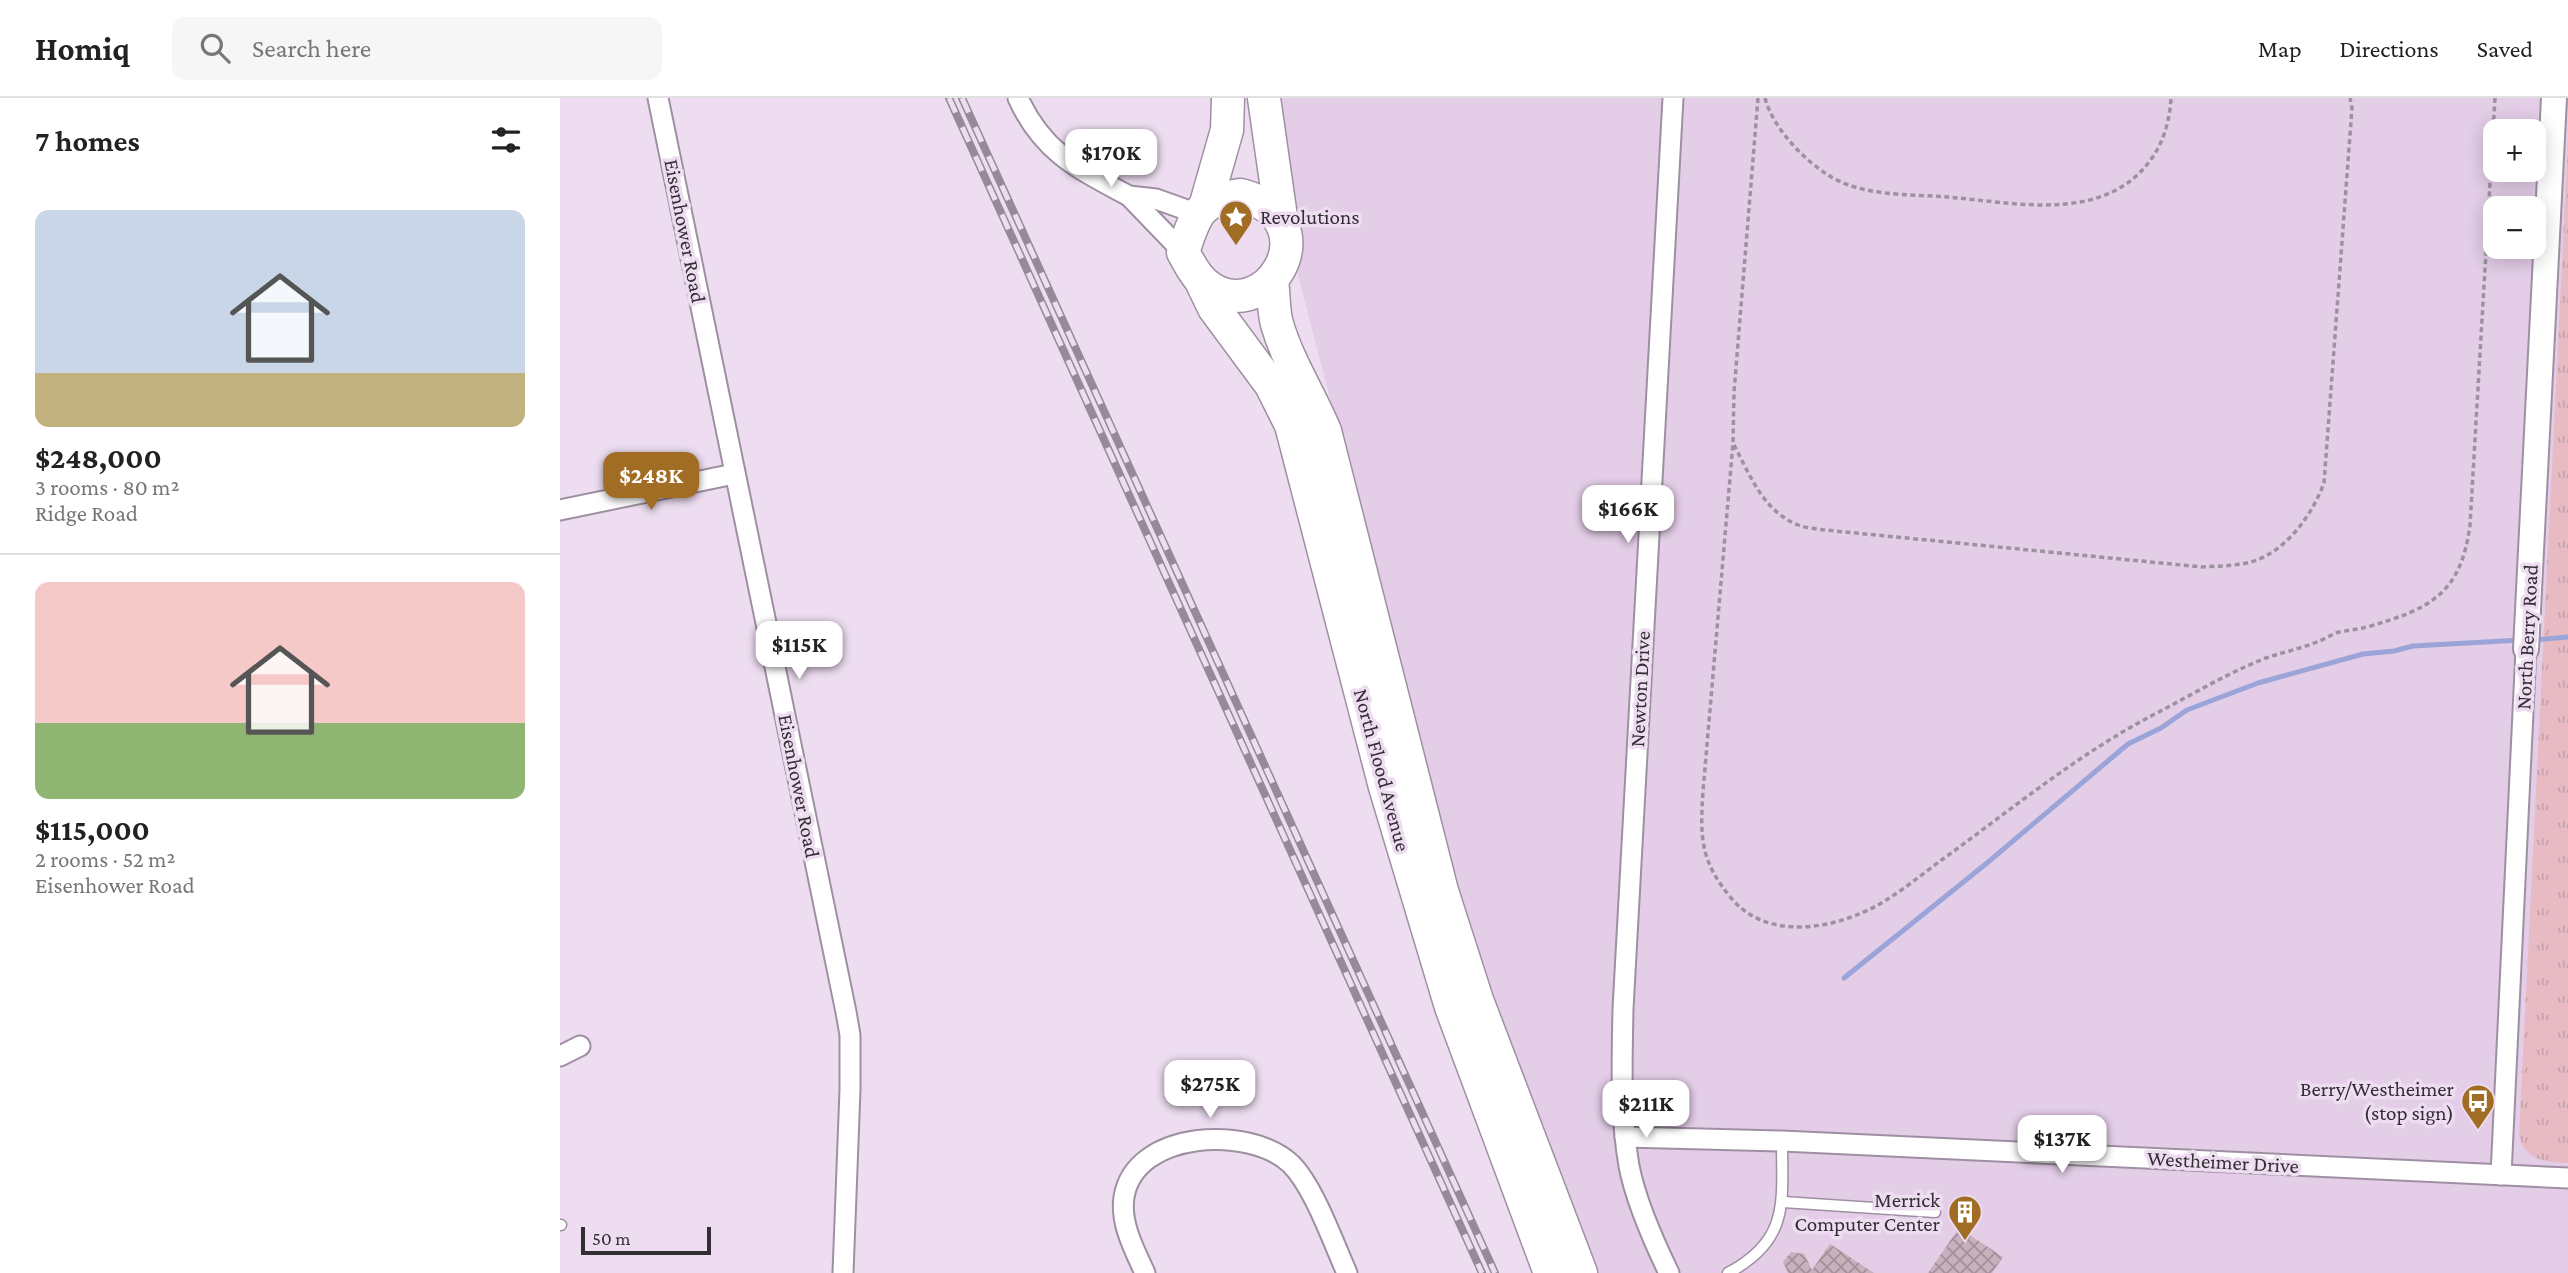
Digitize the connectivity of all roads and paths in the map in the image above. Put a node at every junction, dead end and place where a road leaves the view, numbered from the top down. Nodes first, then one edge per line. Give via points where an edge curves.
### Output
1 (658, 98) edge
2 (1018, 98) edge
3 (1228, 98) edge
4 (1264, 98) edge
5 (1673, 98) edge
6 (1758, 98) edge
7 (1765, 98) edge
8 (2171, 98) edge
9 (2350, 98) edge
10 (2495, 98) edge
11 (2554, 98) edge
12 (1129, 196) junction
13 (1201, 211) junction
14 (1282, 224) junction
15 (1191, 265) junction
16 (1272, 280) junction
17 (1733, 443) junction
18 (734, 474) junction
19 (560, 510) edge
20 (2527, 640) joint
21 (580, 1046) dead end
22 (560, 1056) edge
23 (1625, 1137) junction
24 (1782, 1141) junction
25 (2501, 1175) junction
26 (2568, 1178) edge
27 (1783, 1202) junction
28 (1935, 1212) dead end
29 (1732, 1272) edge
30 (843, 1273) edge
31 (1145, 1273) edge
32 (1347, 1273) edge
33 (1550, 1273) edge
34 (1581, 1273) edge
35 (1669, 1273) edge

1 - 18 street, Eisenhower Road
2 - 12 street via 1041,139 1072,164
3 - 13 main road via 1227,130
4 - 14 main road
5 - 23 street, Newton Drive via 1623,1002
6 - 17 path
7 - 8 path via 1777,123 1810,162 1852,186 2040,205 2084,202 2130,184 2158,150 2171,114
9 - 17 path via 2324,484 2315,506 2276,550 2234,566 2202,567 1797,525 1759,493
10 - 17 path via 2470,525 2466,554 2455,577 2406,616 2265,658 2131,727 1863,913 1820,926 1779,926 1750,916 1723,888 1702,843
11 - 20 street, North Berry Road
12 - 13 street
12 - 15 street
13 - 14 main road via 1224,197 1241,195 1258,200
13 - 15 main road via 1190,227
14 - 16 main road via 1286,258
15 - 16 main road via 1219,293 1234,296 1250,294
15 - 33 main road, North Flood Avenue via 1214,308 1271,385 1291,425 1385,787 1448,995
16 - 34 main road, North Flood Avenue via 1276,321 1285,350 1325,431 1442,891 1477,1000
18 - 19 street
18 - 30 street, Eisenhower Road via 850,1035
20 - 25 street, North Berry Road
21 - 22 street
23 - 24 street, Westheimer Drive
23 - 35 street, Newton Drive via 1637,1195
24 - 25 street, Westheimer Drive
24 - 27 lane
25 - 26 street, Westheimer Drive
27 - 28 lane
27 - 29 lane via 1768,1242
31 - 32 street via 1125,1222 1128,1183 1142,1162 1157,1153 1172,1145 1206,1140 1256,1146 1289,1162 1307,1185

